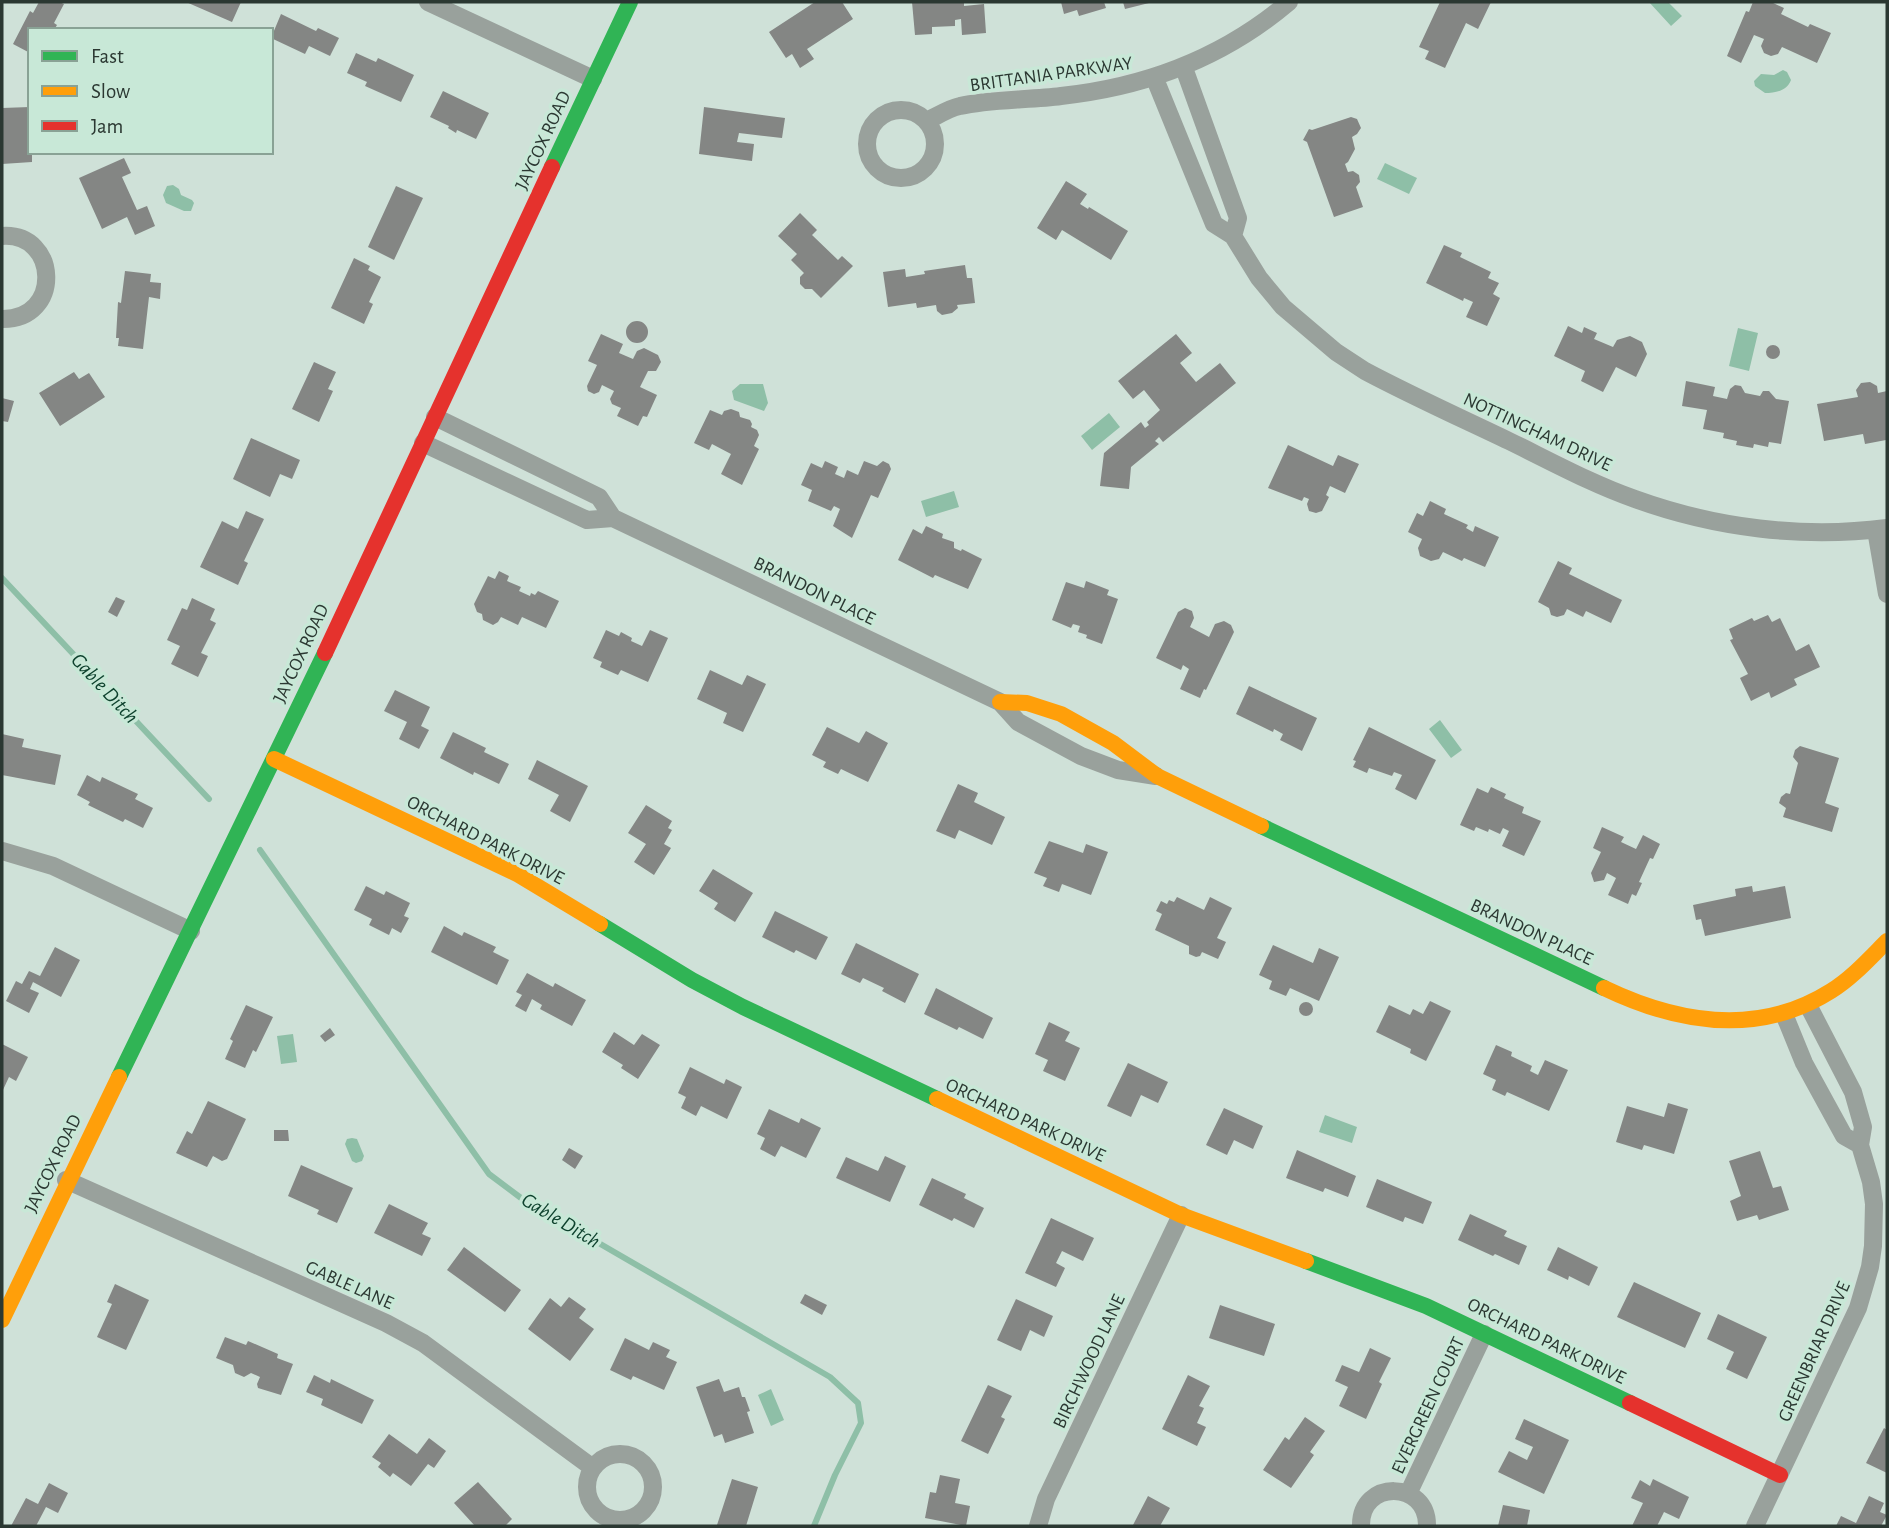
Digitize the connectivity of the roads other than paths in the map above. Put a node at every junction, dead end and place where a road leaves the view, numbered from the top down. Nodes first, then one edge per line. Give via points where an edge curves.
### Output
1 (428, 2) edge
2 (631, 2) edge
3 (1289, 2) edge
4 (1184, 68) junction
5 (593, 79) junction
6 (1155, 79) junction
7 (927, 121) dead end
8 (2, 236) edge
9 (1233, 236) junction
10 (2, 319) edge
11 (436, 417) junction
12 (423, 443) junction
13 (613, 518) junction
14 (1882, 529) edge
15 (1887, 594) edge
16 (1000, 702) junction
17 (274, 759) junction
18 (1157, 776) junction
19 (2, 851) edge
20 (191, 931) junction
21 (1887, 941) edge
22 (1808, 1005) junction
23 (1784, 1014) junction
24 (1860, 1145) junction
25 (66, 1180) junction
26 (1181, 1215) junction
27 (2, 1320) edge
28 (1485, 1334) junction
29 (593, 1468) dead end
30 (1780, 1475) junction
31 (1408, 1494) junction
32 (1038, 1526) edge
33 (1361, 1526) edge
34 (1427, 1526) edge
35 (1755, 1526) edge

1 - 5 street
2 - 5 street, JAYCOX ROAD
3 - 4 street, BRITTANIA PARKWAY
4 - 6 street, BRITTANIA PARKWAY
4 - 9 street via 1238,218
5 - 11 street, JAYCOX ROAD
6 - 7 street, BRITTANIA PARKWAY via 1098,92 959,106
6 - 9 street, NOTTINGHAM DRIVE via 1214,224
8 - 10 street via 17,237 35,248 47,276 36,305 19,317
9 - 14 street, NOTTINGHAM DRIVE via 1283,307 1336,352 1395,387 1591,481 1633,499 1720,523 1810,532
11 - 12 street, JAYCOX ROAD
11 - 13 street, BRANDON PLACE via 599,496
12 - 13 street, BRANDON PLACE via 587,520
12 - 17 street, JAYCOX ROAD
13 - 16 street, BRANDON PLACE
14 - 15 street
16 - 18 street, BRANDON PLACE via 1027,703 1091,730 1128,751
16 - 18 street, BRANDON PLACE via 1018,722 1080,756 1118,770
17 - 20 street, JAYCOX ROAD
17 - 26 street, ORCHARD PARK DRIVE via 517,874 743,1007
18 - 23 street, BRANDON PLACE via 1667,1015 1739,1021
19 - 20 street via 53,866
20 - 25 street, JAYCOX ROAD
21 - 22 street, BRANDON PLACE via 1841,985
22 - 23 street, BRANDON PLACE
22 - 24 street, GREENBRIAR DRIVE via 1853,1092 1863,1127
23 - 24 street, GREENBRIAR DRIVE via 1804,1063 1844,1136
24 - 30 street, GREENBRIAR DRIVE via 1874,1204 1865,1288
25 - 27 street, JAYCOX ROAD
25 - 29 street, GABLE LANE via 423,1343
26 - 28 street, ORCHARD PARK DRIVE via 1382,1288
26 - 32 street, BIRCHWOOD LANE via 1046,1499
28 - 30 street, ORCHARD PARK DRIVE
28 - 31 street, EVERGREEN COURT
30 - 35 street, GREENBRIAR DRIVE
31 - 33 street, EVERGREEN COURT via 1387,1491 1377,1495 1363,1511
31 - 34 street, EVERGREEN COURT via 1424,1509

